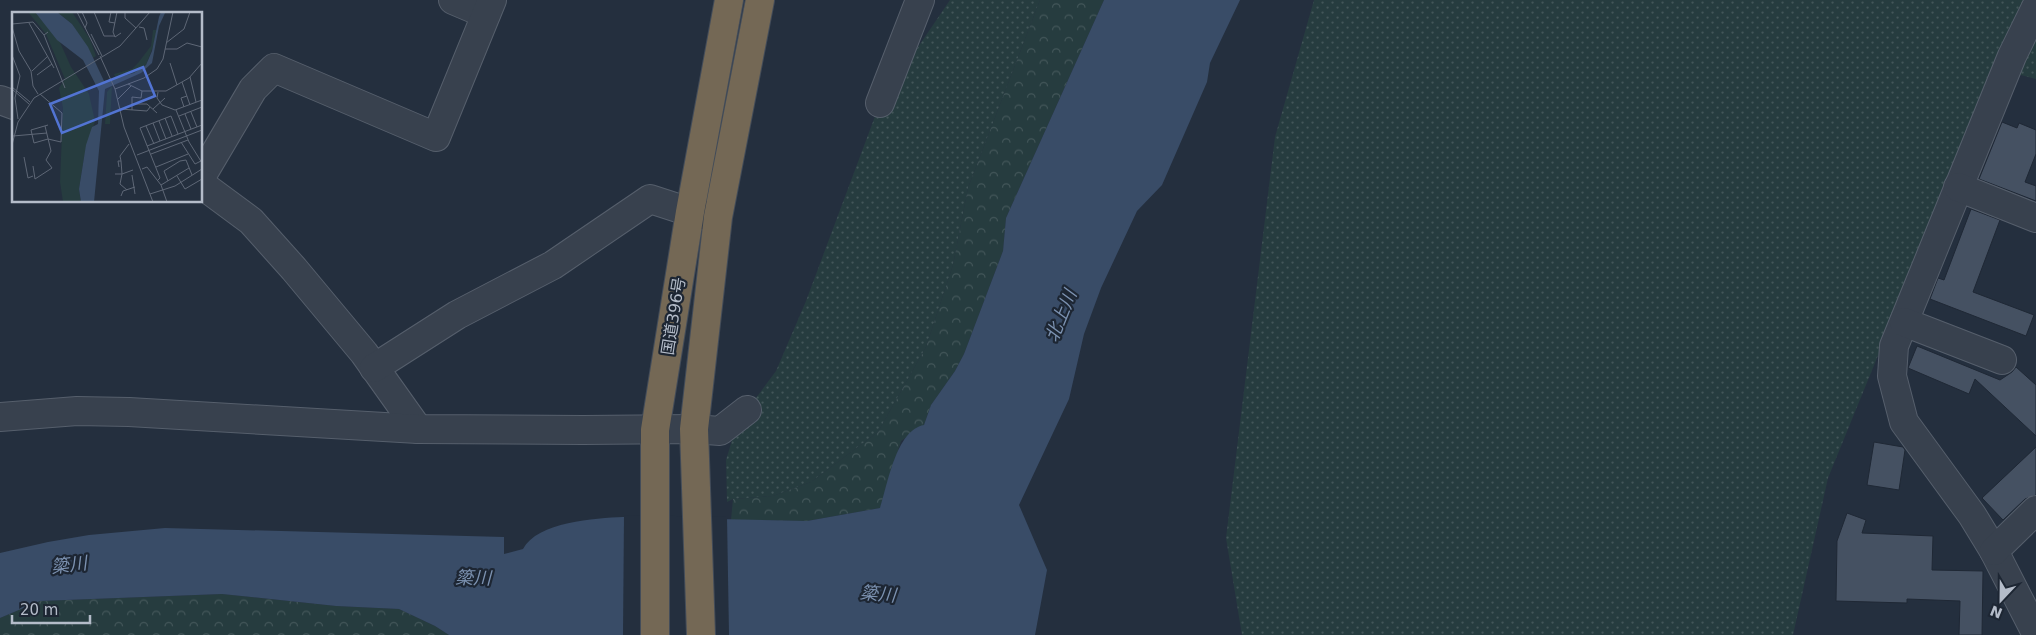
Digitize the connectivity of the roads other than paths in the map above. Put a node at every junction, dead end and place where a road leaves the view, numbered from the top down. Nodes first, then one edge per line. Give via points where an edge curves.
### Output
1 (453, 0) edge
2 (729, 0) edge
3 (920, 0) edge
4 (753, 2) edge
5 (489, 7) edge
6 (2036, 7) edge
7 (880, 103) dead end
8 (202, 175) edge
9 (202, 185) edge
10 (1958, 187) junction
11 (690, 212) junction
12 (718, 218) junction
13 (2036, 218) edge
14 (1904, 322) junction
15 (2002, 360) dead end
16 (374, 368) junction
17 (747, 410) dead end
18 (0, 417) edge
19 (418, 429) junction
20 (694, 429) junction
21 (655, 430) junction
22 (2036, 510) edge
23 (1994, 551) junction
24 (2036, 633) edge
25 (655, 635) edge
26 (701, 635) edge

1 - 5 street
2 - 11 highway, 国道396号
3 - 7 street
4 - 12 highway, 国道396号
5 - 8 street via 436,137 274,68 253,89
6 - 10 street via 2012,56
9 - 16 street via 251,221
10 - 13 street
10 - 14 street
11 - 12 street
11 - 16 street via 650,199 553,265 457,315
11 - 21 highway, 国道396号
12 - 20 highway, 国道396号
14 - 15 street
14 - 23 street via 1894,346 1892,376 1904,422 1972,515
16 - 19 street
17 - 20 street via 720,430
18 - 19 street via 77,411 129,412
19 - 21 street
20 - 21 street
20 - 26 highway, 国道396号
21 - 25 highway, 国道396号
22 - 23 street
23 - 24 street

